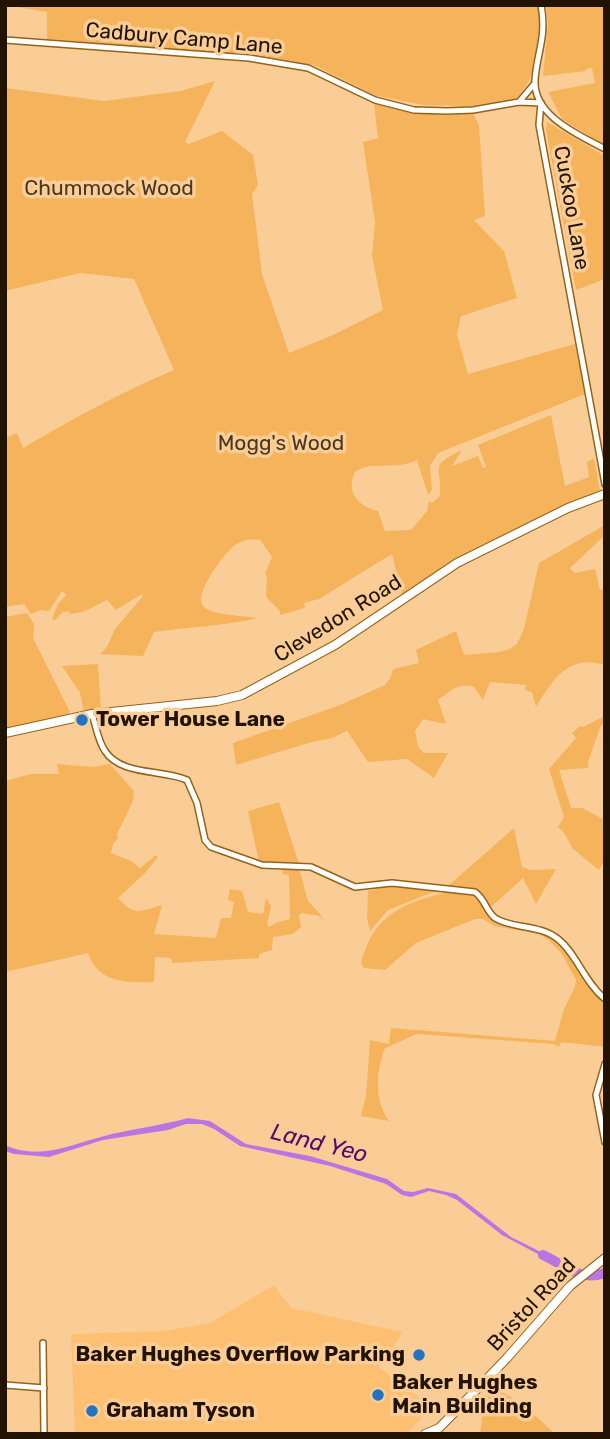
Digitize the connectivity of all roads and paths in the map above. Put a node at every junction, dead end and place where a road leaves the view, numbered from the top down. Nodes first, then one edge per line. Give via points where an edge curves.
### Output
1 (541, 5) edge
2 (5, 40) edge
3 (535, 83) junction
4 (519, 102) junction
5 (541, 103) junction
6 (605, 149) edge
7 (605, 484) edge
8 (605, 494) edge
9 (92, 715) junction
10 (5, 733) edge
11 (605, 999) edge
12 (605, 1064) edge
13 (605, 1142) edge
14 (605, 1258) edge
15 (43, 1343) dead end
16 (5, 1385) edge
17 (44, 1388) junction
18 (44, 1434) edge
19 (425, 1434) edge

1 - 3 street via 544,38
2 - 4 street, Cadbury Camp Lane via 270,60 307,68 376,100 414,110 473,110
3 - 4 street
3 - 5 street
4 - 5 street, Cadbury Camp Lane
5 - 6 street via 559,123
5 - 7 street, Cuckoo Lane via 539,125
8 - 9 main road, Clevedon Road via 457,563 335,645 251,691 217,701
9 - 10 main road, Clevedon Road
9 - 11 street via 102,746 113,759 187,780 211,847 262,865 311,867 355,887 391,883 475,892 498,919 558,939
12 - 13 street via 597,1096
14 - 19 main road, Bristol Road via 578,1279 453,1415
15 - 17 street
16 - 17 street
17 - 18 street

